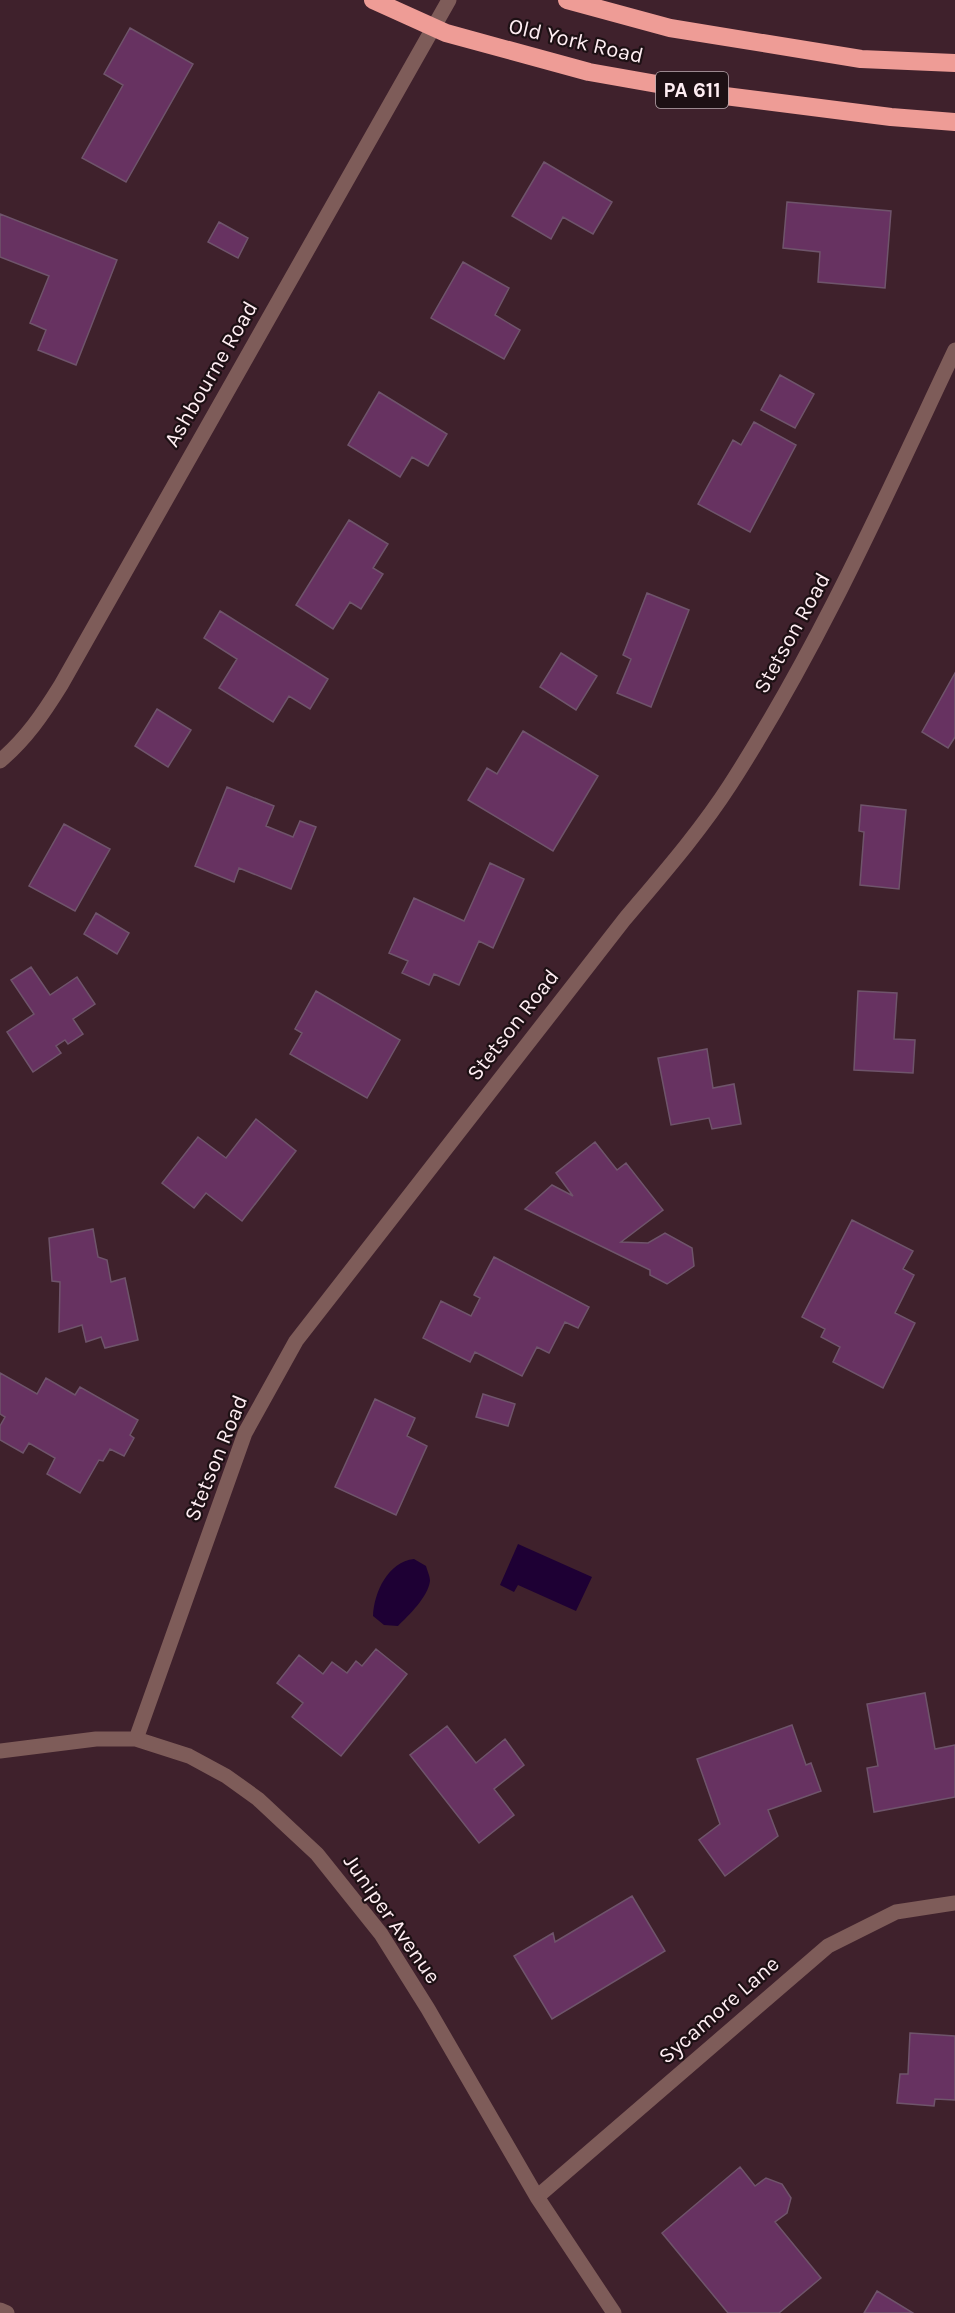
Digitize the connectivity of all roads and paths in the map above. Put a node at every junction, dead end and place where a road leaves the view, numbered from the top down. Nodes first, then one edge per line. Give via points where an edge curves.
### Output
1 (373, 0) edge
2 (449, 0) edge
3 (567, 0) edge
4 (434, 27) junction
5 (955, 63) edge
6 (955, 122) edge
7 (955, 350) edge
8 (0, 761) edge
9 (136, 1739) junction
10 (0, 1751) edge
11 (955, 1903) edge
12 (537, 2198) junction
13 (0, 2310) edge
14 (7, 2313) edge
15 (614, 2313) edge

1 - 4 highway, Old York Road / PA 611
2 - 4 street, Ashbourne Road
3 - 5 highway, Old York Road via 670,28 861,59
4 - 6 highway, Old York Road / PA 611 via 589,72 725,96
4 - 8 street, Ashbourne Road via 40,720
7 - 9 street, Stetson Road via 847,579 730,786 296,1341 245,1432
9 - 10 street, Juniper Avenue via 96,1739
9 - 12 street, Juniper Avenue via 189,1756 226,1776 258,1799 317,1854 381,1934
11 - 12 street, Sycamore Lane via 896,1912 828,1946
12 - 15 street, Juniper Avenue
13 - 14 street

